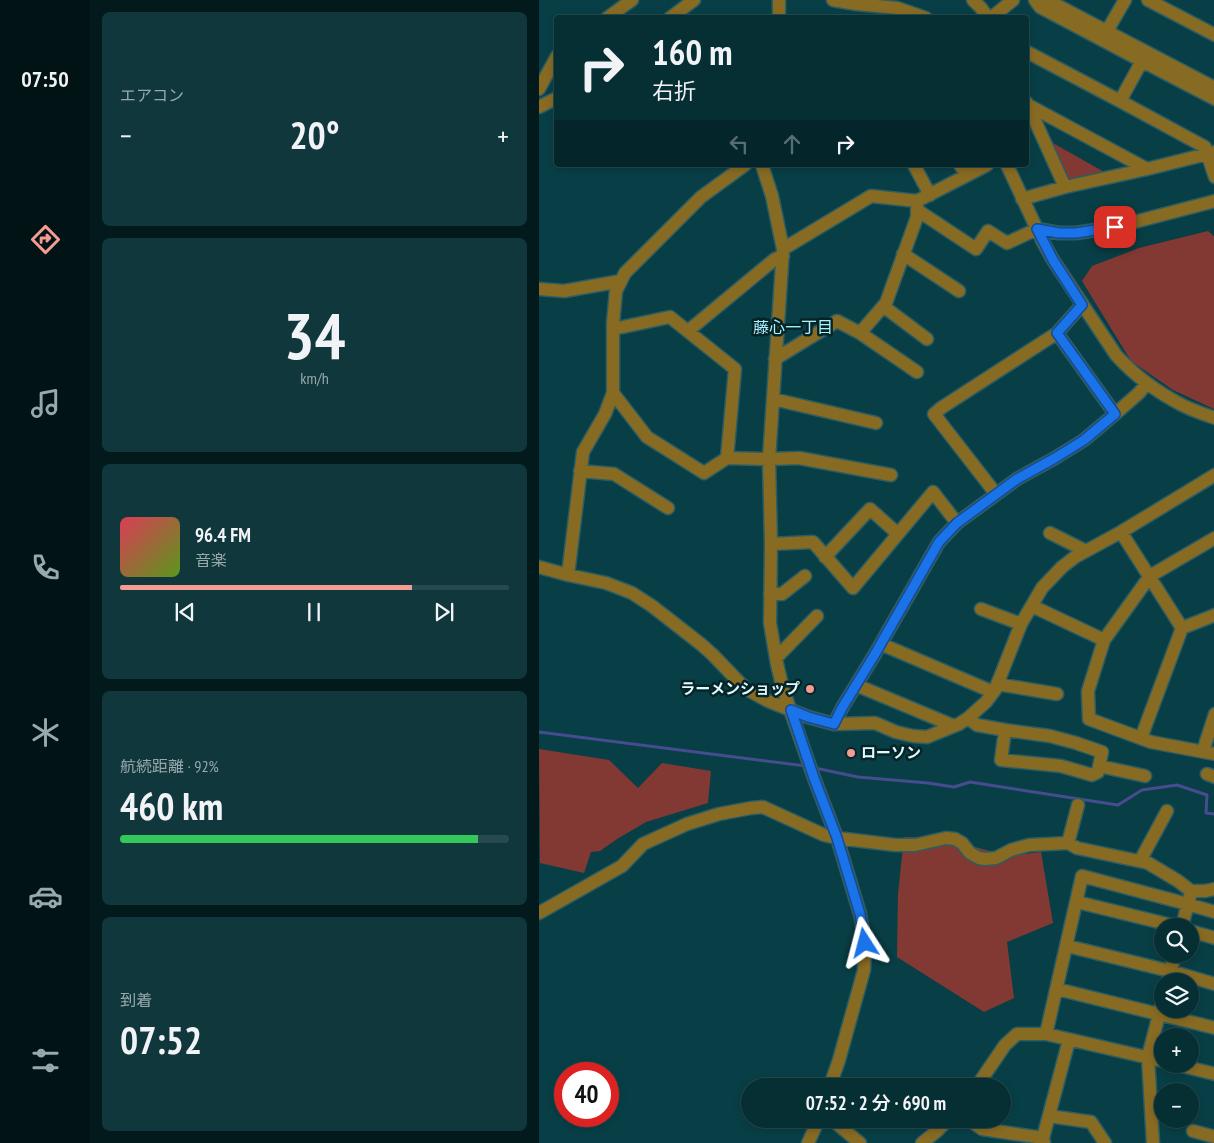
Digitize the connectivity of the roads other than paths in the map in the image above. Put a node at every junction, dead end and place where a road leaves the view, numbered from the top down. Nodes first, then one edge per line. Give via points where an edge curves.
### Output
1 (633, 0) edge
2 (695, 0) edge
3 (779, 0) edge
4 (833, 0) edge
5 (973, 0) edge
6 (1013, 0) edge
7 (1035, 0) edge
8 (1047, 0) edge
9 (1125, 0) edge
10 (1148, 0) edge
11 (900, 4) edge
12 (611, 15) edge
13 (673, 15) edge
14 (779, 15) edge
15 (920, 15) edge
16 (987, 15) edge
17 (993, 15) edge
18 (1107, 31) junction
19 (1214, 35) edge
20 (1029, 53) edge
21 (1142, 61) junction
22 (554, 62) edge
23 (1214, 88) edge
24 (539, 89) edge
25 (1214, 98) edge
26 (554, 100) edge
27 (1120, 101) junction
28 (1029, 104) edge
29 (539, 107) edge
30 (1029, 107) edge
31 (1211, 153) edge
32 (742, 167) edge
33 (764, 167) edge
34 (915, 167) edge
35 (978, 167) edge
36 (1008, 167) edge
37 (1147, 169) junction
38 (964, 170) edge
39 (1214, 177) edge
40 (1065, 187) junction
41 (929, 194) junction
42 (1022, 199) junction
43 (1214, 201) edge
44 (917, 205) junction
45 (1037, 229) junction
46 (783, 253) junction
47 (903, 254) junction
48 (621, 282) junction
49 (539, 289) edge
50 (959, 291) dead end
51 (1082, 305) junction
52 (883, 306) junction
53 (613, 329) junction
54 (688, 331) junction
55 (860, 333) junction
56 (1057, 333) junction
57 (927, 338) dead end
58 (775, 358) junction
59 (917, 372) dead end
60 (1147, 383) junction
61 (613, 393) junction
62 (773, 399) junction
63 (1115, 414) junction
64 (1214, 418) edge
65 (876, 423) dead end
66 (727, 458) junction
67 (769, 459) junction
68 (580, 471) junction
69 (1214, 475) edge
70 (891, 476) dead end
71 (996, 494) junction
72 (668, 508) dead end
73 (957, 523) junction
74 (1050, 532) dead end
75 (1121, 532) junction
76 (898, 534) junction
77 (1214, 538) edge
78 (771, 544) junction
79 (1086, 551) junction
80 (825, 557) junction
81 (539, 566) edge
82 (568, 575) junction
83 (805, 576) dead end
84 (1150, 576) junction
85 (770, 594) junction
86 (1031, 606) junction
87 (981, 609) dead end
88 (1214, 615) edge
89 (817, 616) dead end
90 (1021, 624) junction
91 (1182, 628) junction
92 (1104, 640) junction
93 (881, 644) junction
94 (776, 658) junction
95 (856, 685) junction
96 (995, 688) junction
97 (1057, 694) dead end
98 (791, 710) junction
99 (1214, 714) edge
100 (968, 718) junction
101 (834, 724) junction
102 (953, 726) junction
103 (1005, 730) junction
104 (1141, 738) junction
105 (1208, 752) edge
106 (1099, 766) junction
107 (1145, 776) dead end
108 (1078, 805) dead end
109 (1167, 812) dead end
110 (837, 838) junction
111 (1068, 843) junction
112 (1139, 861) junction
113 (1214, 889) edge
114 (1191, 891) junction
115 (1077, 902) junction
116 (1188, 904) junction
117 (1214, 912) edge
118 (539, 913) edge
119 (1184, 918) edge
120 (1154, 921) edge
121 (1199, 934) edge
122 (1214, 938) edge
123 (1067, 946) junction
124 (1159, 973) edge
125 (1199, 981) edge
126 (1214, 984) edge
127 (1057, 989) junction
128 (1154, 1013) edge
129 (1158, 1018) edge
130 (1175, 1018) edge
131 (1214, 1028) edge
132 (1046, 1034) junction
133 (1069, 1040) junction
134 (1148, 1057) junction
135 (1154, 1059) edge
136 (1199, 1070) edge
137 (1214, 1074) edge
138 (833, 1078) edge
139 (982, 1078) edge
140 (1049, 1116) junction
141 (815, 1128) edge
142 (842, 1128) edge
143 (940, 1128) edge
144 (981, 1128) edge
145 (1193, 1131) dead end
146 (1214, 1137) edge
147 (1044, 1141) edge
148 (927, 1142) edge
149 (808, 1143) edge
150 (860, 1143) edge
151 (1105, 1143) edge
152 (1153, 1143) edge

1 - 12 street
2 - 13 street
3 - 14 street
4 - 11 street via 856,4
5 - 16 street
6 - 17 street
7 - 21 street via 1040,6
8 - 18 street
9 - 18 street
10 - 19 street
11 - 15 street
18 - 23 street
20 - 27 street
21 - 25 street
21 - 27 street
22 - 24 street
26 - 29 street
27 - 31 street
28 - 37 street
30 - 40 street
31 - 37 street
31 - 39 street
32 - 48 street via 701,197 625,273
33 - 46 street
34 - 41 street
35 - 38 street
36 - 42 street
37 - 40 street
38 - 41 street
40 - 42 street
41 - 44 street
42 - 45 street
43 - 45 street via 1115,227 1076,233
44 - 45 street via 976,249 987,231 1007,243
44 - 46 street via 871,196
44 - 47 street via 917,217
45 - 51 street
46 - 54 street
46 - 58 street
47 - 50 street
47 - 52 street
48 - 49 street via 564,291
48 - 53 street via 616,291
51 - 56 street
51 - 60 street via 1116,355
52 - 55 street
52 - 57 street
53 - 54 street via 671,317
53 - 61 street
54 - 66 street via 735,369
55 - 58 street via 837,321
55 - 59 street
56 - 63 street
56 - 71 street via 935,414
58 - 62 street
60 - 63 street
60 - 64 street via 1183,406
61 - 66 street via 647,437 705,473
61 - 68 street via 583,452
62 - 65 street
62 - 67 street
63 - 71 street via 1084,440
66 - 67 street
67 - 70 street via 799,458
67 - 78 street
68 - 72 street via 615,474
68 - 82 street
69 - 75 street
71 - 73 street
73 - 76 street via 933,492
73 - 93 street via 939,542
74 - 79 street
75 - 79 street
75 - 84 street
76 - 80 street via 870,509
76 - 80 street via 853,588
77 - 84 street
78 - 80 street via 813,542
78 - 85 street
79 - 86 street via 1062,566
81 - 82 street
82 - 98 street via 606,583 632,593 702,645 748,690
83 - 85 street via 782,594
84 - 91 street
84 - 92 street
85 - 94 street via 770,623
86 - 90 street
86 - 92 street
87 - 90 street
88 - 91 street
89 - 94 street
90 - 96 street
91 - 104 street
92 - 104 street via 1089,691 1089,719
93 - 95 street
93 - 96 street
94 - 98 street
95 - 101 street
95 - 102 street
96 - 97 street
96 - 100 street via 986,702
98 - 101 street
98 - 110 street
99 - 105 street
100 - 102 street
100 - 103 street via 977,725
101 - 102 street via 875,723 896,732 927,737
103 - 106 street via 1050,736 1102,752
103 - 106 street via 1001,760 1061,766 1093,775
104 - 105 street
106 - 107 street
108 - 111 street
109 - 112 street
110 - 111 street via 895,845 955,839 970,853 990,860 1029,845
110 - 118 street via 763,808 719,814 643,844 622,866
110 - 138 street via 860,914 865,943 864,970
111 - 112 street via 1077,848
112 - 114 street
113 - 114 street
114 - 116 street
115 - 116 street via 1083,876
115 - 120 street
115 - 123 street
116 - 117 street
116 - 119 street
121 - 122 street
123 - 124 street
123 - 127 street
125 - 126 street
127 - 128 street
127 - 132 street
129 - 134 street
130 - 131 street
132 - 133 street
132 - 139 street via 1017,1034 1005,1045
133 - 134 street
133 - 140 street
134 - 135 street
134 - 152 street
136 - 137 street
140 - 147 street
140 - 151 street via 1091,1122
141 - 149 street
142 - 150 street
143 - 148 street
144 - 147 street
145 - 146 street

